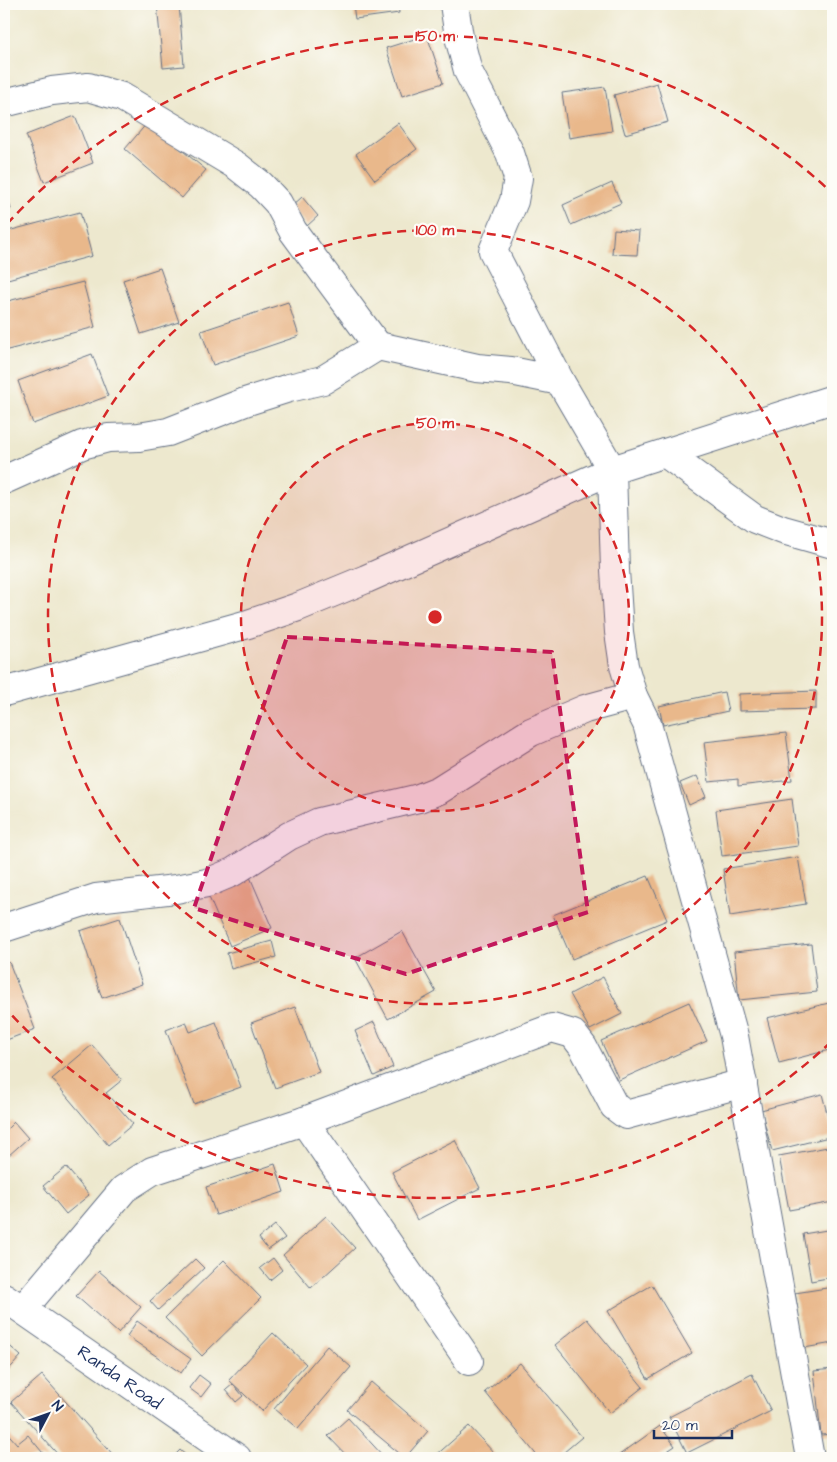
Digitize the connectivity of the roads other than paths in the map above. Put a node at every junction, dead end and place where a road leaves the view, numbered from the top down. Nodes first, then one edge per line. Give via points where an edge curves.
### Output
1 (454, 4) edge
2 (4, 104) edge
3 (378, 346) junction
4 (560, 381) junction
5 (833, 398) edge
6 (666, 453) junction
7 (612, 470) junction
8 (4, 480) edge
9 (833, 544) edge
10 (4, 692) edge
11 (633, 696) junction
12 (4, 928) edge
13 (743, 1083) junction
14 (304, 1121) junction
15 (13, 1303) edge
16 (469, 1361) dead end
17 (237, 1458) edge
18 (810, 1458) edge

1 - 4 street via 468,71 510,153 518,178 514,201 493,251
2 - 3 street via 52,90 88,87 122,96 238,166 278,203 293,231
3 - 4 street via 477,368
3 - 8 street via 323,380 245,402 168,432 108,438 82,445
4 - 7 street
5 - 6 street
6 - 7 street
6 - 9 street via 755,519
7 - 10 street via 298,607
7 - 11 street via 619,632
11 - 12 street via 585,709 531,732 439,790 419,798 319,822 289,836 233,872 207,883 96,898
11 - 13 street via 647,724 734,1036
13 - 14 street via 626,1115 614,1106 573,1034 552,1028
13 - 18 street
14 - 15 street via 152,1171 124,1189
14 - 16 street
15 - 17 street, Randa Road

